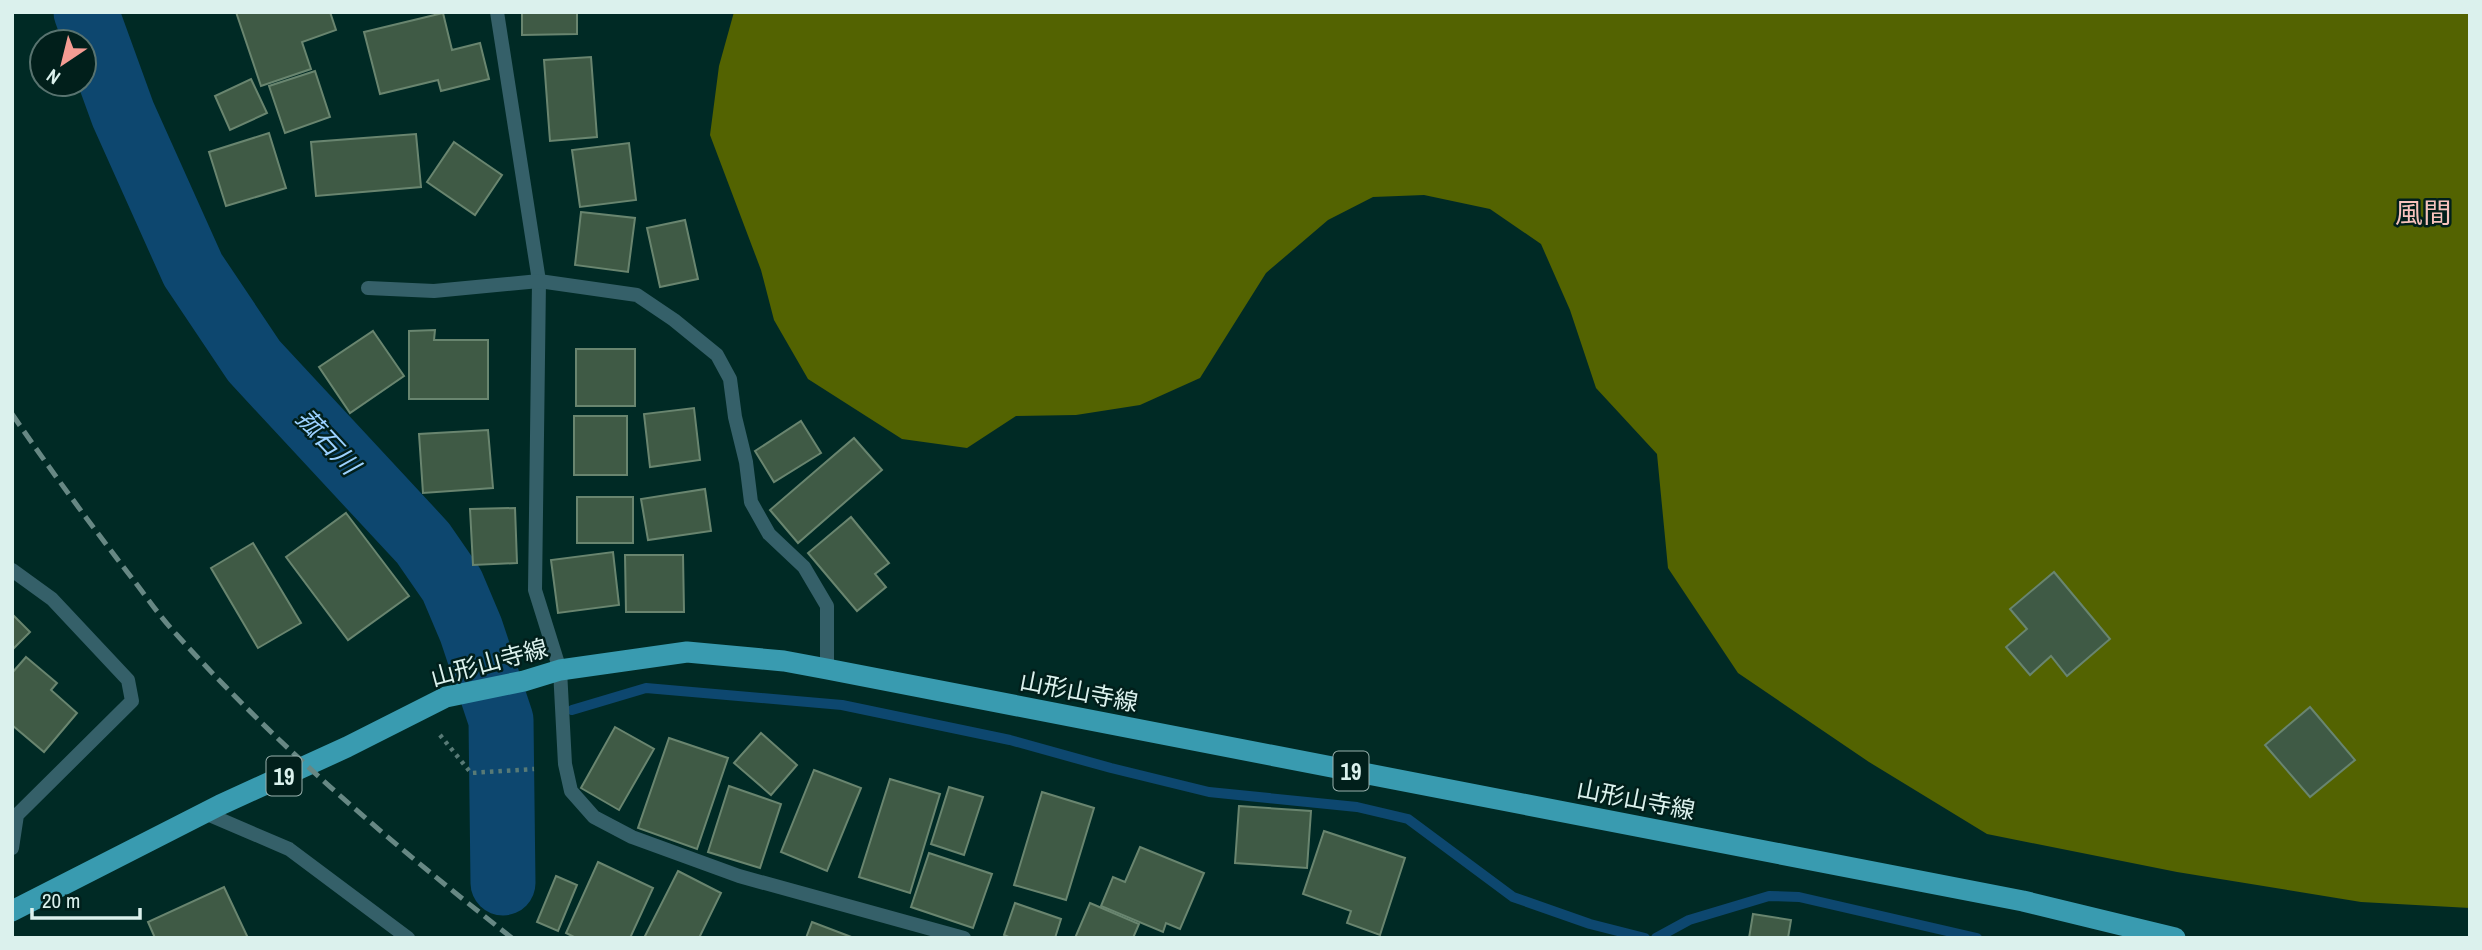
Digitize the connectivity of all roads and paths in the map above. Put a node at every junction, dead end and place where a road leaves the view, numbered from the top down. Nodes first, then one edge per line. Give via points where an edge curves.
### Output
1 (497, 12) edge
2 (539, 281) junction
3 (368, 288) dead end
4 (12, 570) edge
5 (827, 669) junction
6 (559, 670) junction
7 (440, 735) dead end
8 (534, 769) dead end
9 (205, 813) junction
10 (12, 848) edge
11 (12, 911) edge
12 (408, 938) edge
13 (964, 938) edge
14 (2175, 938) edge

1 - 2 lane
2 - 3 lane via 433,290
2 - 5 lane via 637,295 718,355 730,379 751,502 769,534 804,567 827,606
2 - 6 lane via 535,590
4 - 10 lane via 52,598 128,680 132,701 17,815
5 - 6 main road, 山形山寺線 / 19 via 687,652
5 - 14 main road, 山形山寺線 / 19 via 2023,901
6 - 9 main road, 山形山寺線 / 19 via 446,697
6 - 13 lane via 571,791 594,817 632,837 739,876
7 - 8 path via 471,773
9 - 11 main road, 山形山寺線 / 19
9 - 12 lane via 289,849

